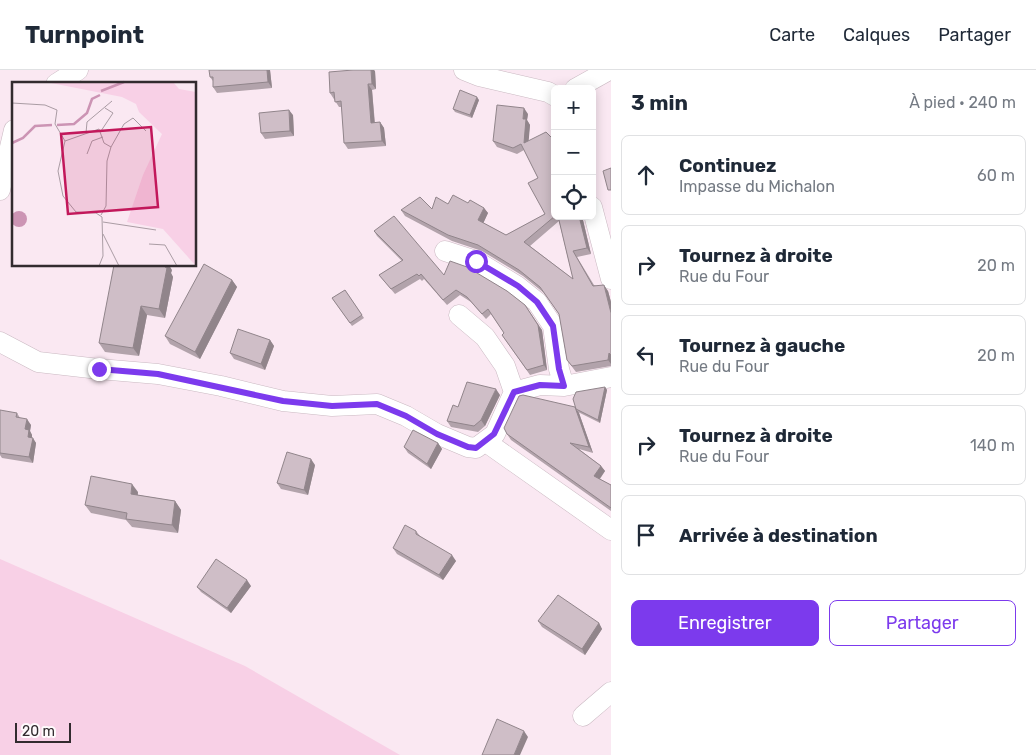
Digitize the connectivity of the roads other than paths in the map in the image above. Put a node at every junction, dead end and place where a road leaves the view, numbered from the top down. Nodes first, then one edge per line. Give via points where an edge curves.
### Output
1 (78, 70) edge
2 (464, 70) edge
3 (609, 70) edge
4 (59, 82) edge
5 (583, 85) edge
6 (551, 94) edge
7 (12, 139) edge
8 (0, 190) edge
9 (596, 220) edge
10 (445, 251) dead end
11 (609, 266) edge
12 (459, 314) dead end
13 (0, 342) edge
14 (610, 378) edge
15 (564, 386) junction
16 (514, 392) junction
17 (486, 442) junction
18 (611, 530) edge
19 (611, 692) edge
20 (583, 716) dead end

1 - 4 street
2 - 6 street
3 - 5 street
7 - 8 street
9 - 11 street
10 - 15 street via 476,261 518,286 537,302 553,326
12 - 16 street via 485,337 506,366
13 - 17 street via 38,362 158,374 283,401 332,406 377,404 468,447 476,448
14 - 15 street
15 - 16 street via 540,385
16 - 17 street via 494,434
17 - 18 street
19 - 20 street

